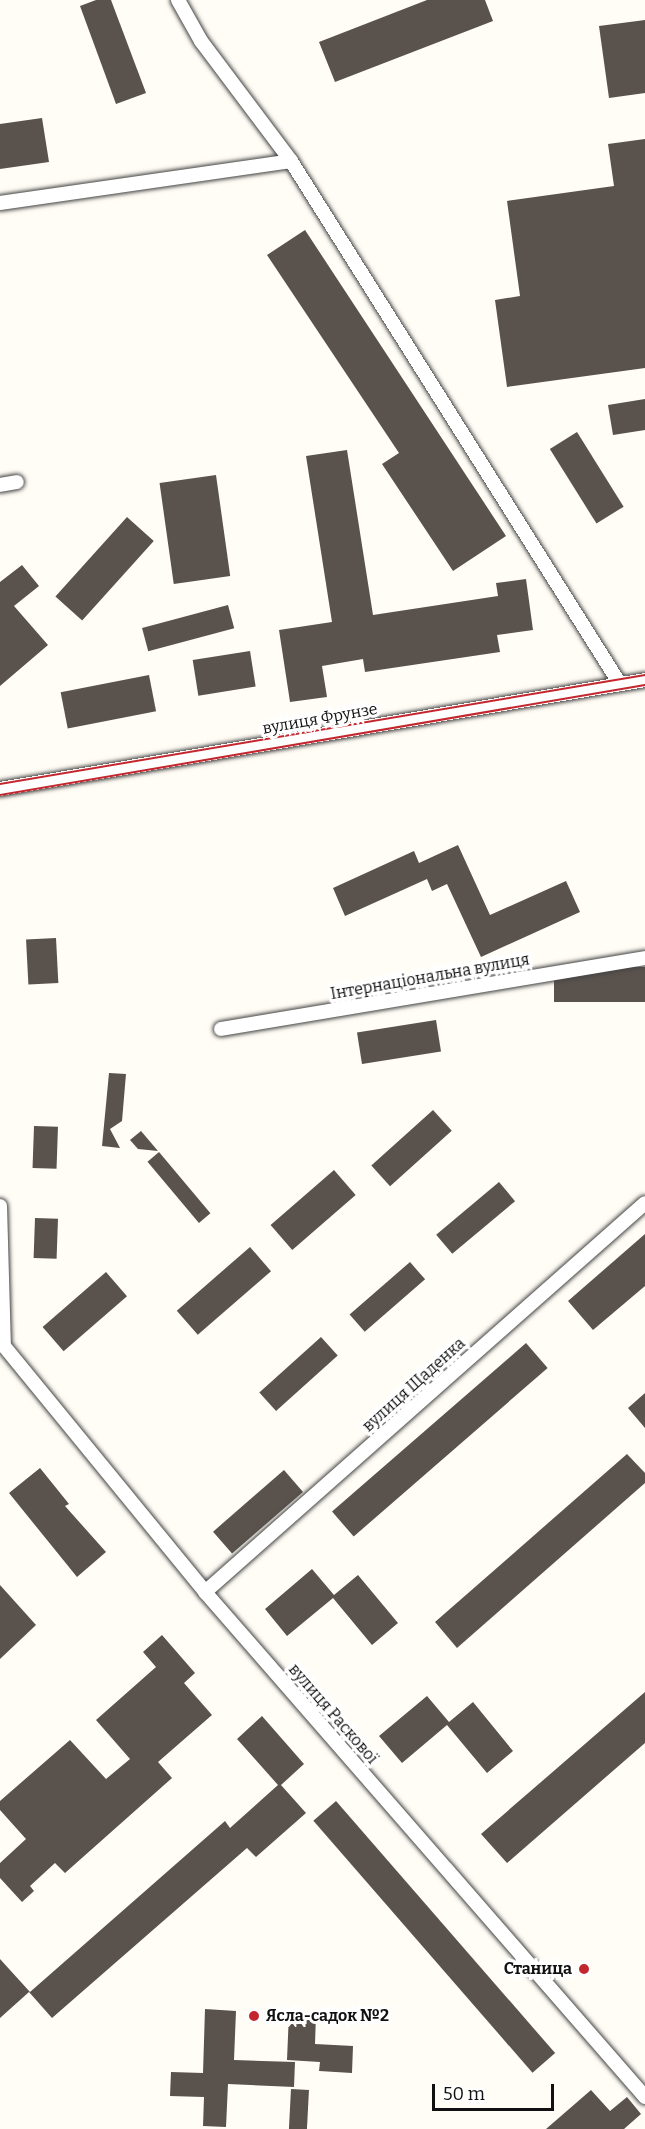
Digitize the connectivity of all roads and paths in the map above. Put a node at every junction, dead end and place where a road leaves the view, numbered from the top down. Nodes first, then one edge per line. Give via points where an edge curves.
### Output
1 (178, 0) edge
2 (291, 161) junction
3 (0, 203) edge
4 (17, 482) dead end
5 (0, 485) edge
6 (645, 680) edge
7 (620, 684) junction
8 (0, 789) edge
9 (645, 958) edge
10 (221, 1029) dead end
11 (645, 1203) edge
12 (0, 1206) edge
13 (2, 1346) edge
14 (205, 1592) junction
15 (645, 2097) edge

1 - 2 street via 201,41
2 - 3 street
2 - 7 street
4 - 5 street
6 - 7 street, вулиця Фрунзе
7 - 8 street, вулиця Фрунзе
9 - 10 street, Інтернаціональна вулиця
11 - 14 street, вулиця Щаденка
12 - 13 street
13 - 14 street, вулиця Раскової
14 - 15 street, вулиця Раскової

